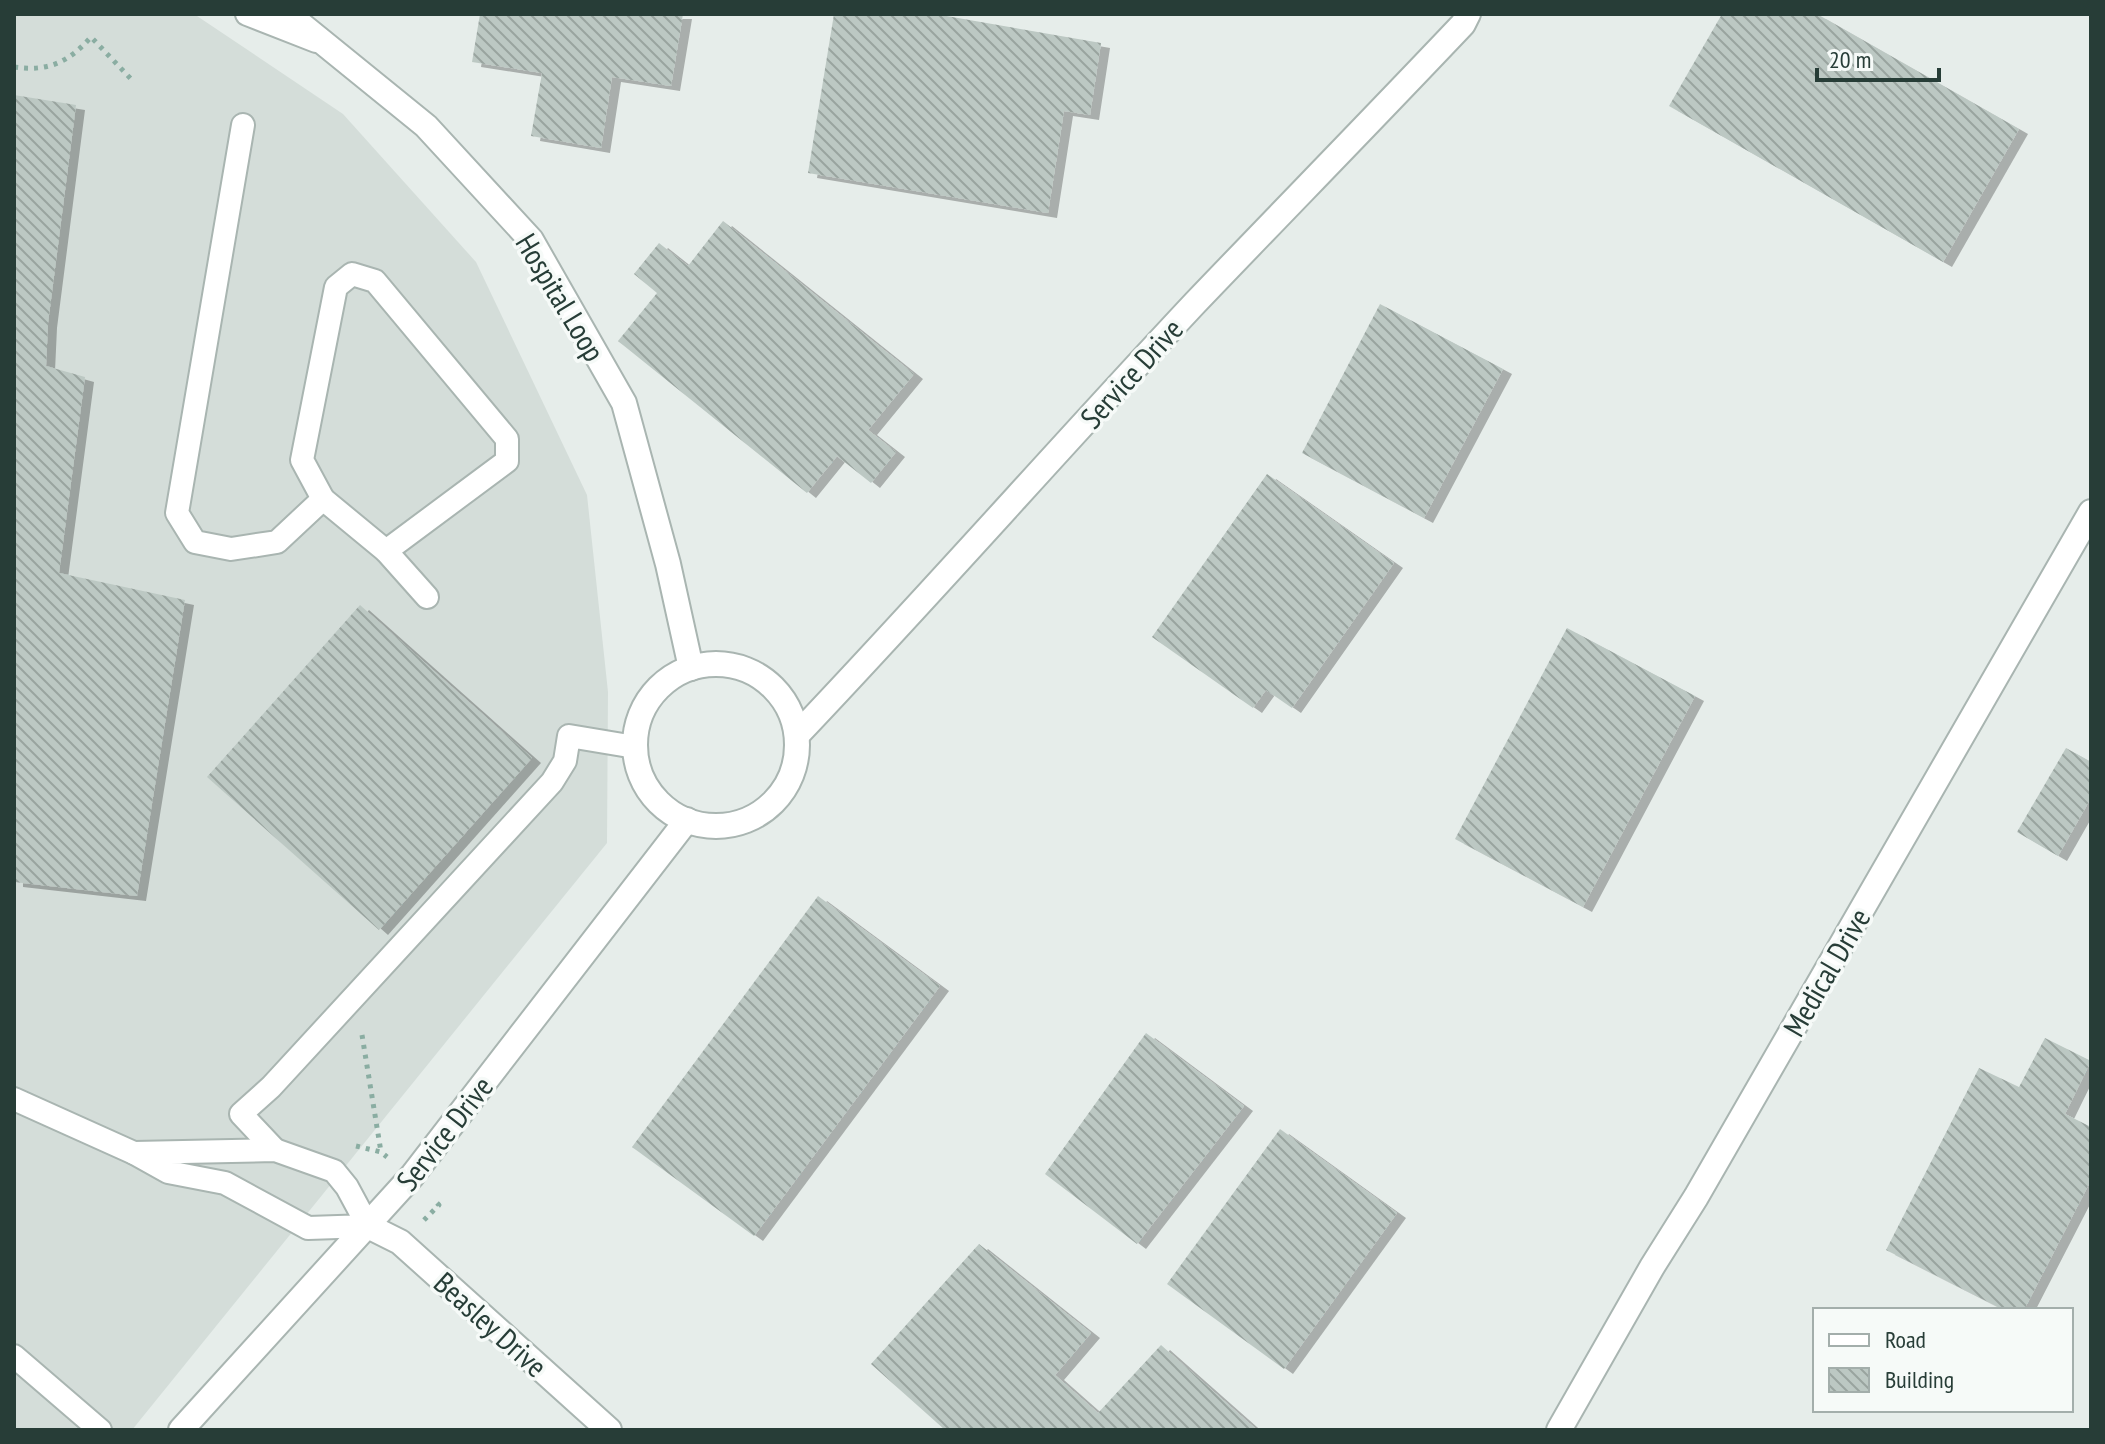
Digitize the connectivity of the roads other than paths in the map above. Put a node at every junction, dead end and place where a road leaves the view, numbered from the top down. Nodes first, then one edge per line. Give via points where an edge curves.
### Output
1 (247, 14) edge
2 (288, 14) edge
3 (1468, 14) edge
4 (329, 46) junction
5 (243, 125) dead end
6 (323, 499) junction
7 (2091, 512) edge
8 (386, 551) junction
9 (427, 597) dead end
10 (691, 668) junction
11 (797, 735) junction
12 (635, 747) junction
13 (687, 820) junction
14 (14, 1099) edge
15 (275, 1150) junction
16 (134, 1153) junction
17 (368, 1226) junction
18 (14, 1356) edge
19 (100, 1430) edge
20 (181, 1430) edge
21 (609, 1430) edge
22 (1559, 1430) edge

1 - 4 lane
2 - 4 street, Hospital Loop
3 - 11 street, Service Drive
4 - 10 street, Hospital Loop via 426,126 531,240 624,403
5 - 6 lane via 177,513 195,542 231,549 277,542
6 - 8 lane
6 - 8 lane via 302,460 336,287 352,274 375,281 507,439 507,461
7 - 22 street, Medical Drive
8 - 9 lane
10 - 11 street via 738,667 760,677 790,712
10 - 12 street via 668,679 650,698 639,720
11 - 13 street via 792,774 768,807 735,824 707,826
12 - 13 street via 639,771 651,793 669,812
12 - 15 lane via 569,736 565,761 552,782 241,1114
13 - 17 street, Service Drive
14 - 16 lane
15 - 16 lane
15 - 17 lane via 334,1171
16 - 17 lane via 168,1172 225,1183 308,1228
17 - 20 street, Service Drive
17 - 21 street, Beasley Drive via 400,1242
18 - 19 lane

